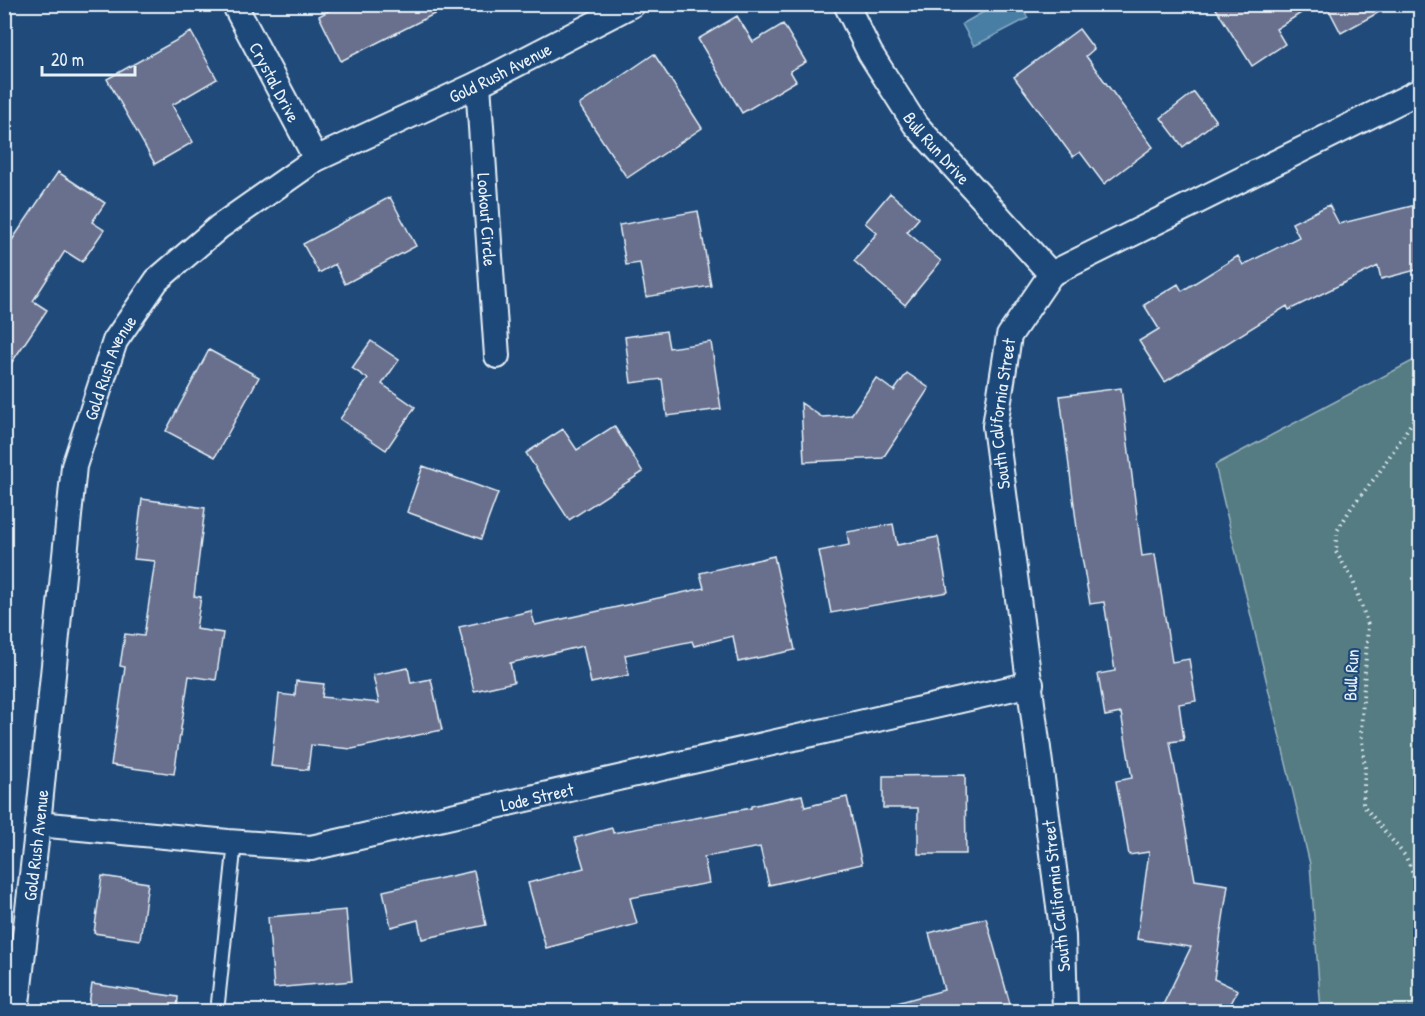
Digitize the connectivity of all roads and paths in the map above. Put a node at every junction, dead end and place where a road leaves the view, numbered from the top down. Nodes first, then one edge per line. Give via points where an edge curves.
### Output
1 (234, 4) edge
2 (633, 4) edge
3 (846, 4) edge
4 (478, 84) junction
5 (1420, 91) edge
6 (316, 159) junction
7 (1051, 274) junction
8 (497, 356) dead end
9 (1420, 410) edge
10 (1031, 684) junction
11 (38, 824) junction
12 (235, 842) junction
13 (1420, 957) edge
14 (16, 1011) edge
15 (217, 1011) edge
16 (1065, 1011) edge

1 - 6 street, Crystal Drive
2 - 4 street, Gold Rush Avenue
3 - 7 street, Bull Run Drive via 870,53 915,124
4 - 6 street, Gold Rush Avenue
4 - 8 street, Lookout Circle
5 - 7 street, South California Street
6 - 11 street, Gold Rush Avenue via 219,227 157,280 115,341 74,466
7 - 10 street, South California Street via 1009,336 995,426
9 - 13 path, Bull Run via 1337,531 1336,552 1352,578 1368,626 1361,731 1365,768 1363,806 1406,857 1414,875
10 - 12 street, Lode Street via 311,848
10 - 16 street, South California Street via 1063,936
11 - 12 street, Lode Street
11 - 14 street, Gold Rush Avenue
12 - 15 lane

